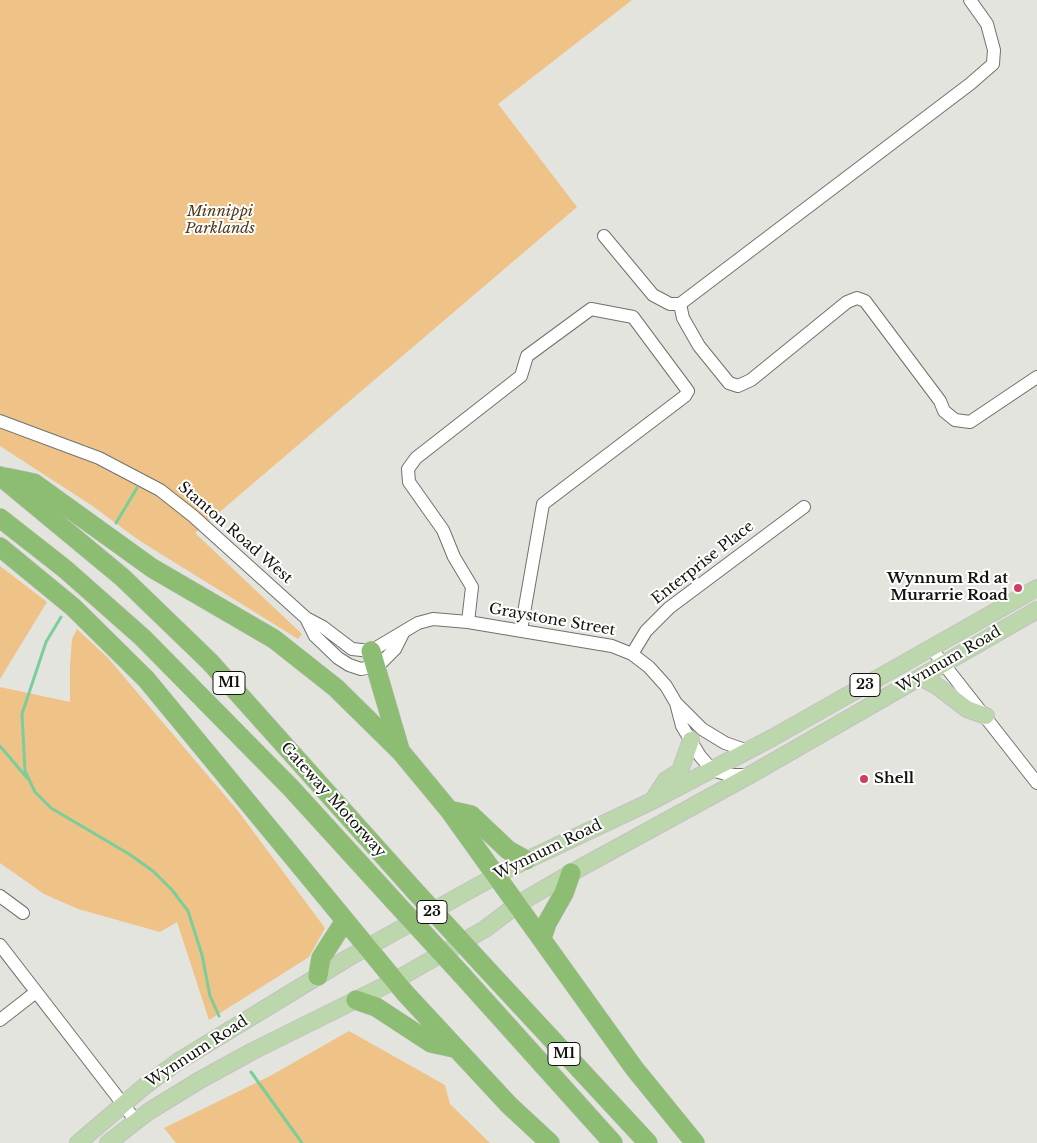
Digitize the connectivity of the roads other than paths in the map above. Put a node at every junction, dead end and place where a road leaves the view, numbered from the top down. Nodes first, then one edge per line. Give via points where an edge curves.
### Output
1 (970, 0) edge
2 (604, 236) dead end
3 (680, 304) junction
4 (1037, 377) edge
5 (0, 421) edge
6 (0, 476) edge
7 (804, 507) dead end
8 (0, 518) edge
9 (0, 547) edge
10 (1037, 588) edge
11 (1037, 610) edge
12 (468, 622) junction
13 (521, 630) junction
14 (931, 648) junction
15 (632, 654) junction
16 (374, 658) junction
17 (943, 664) junction
18 (920, 677) junction
19 (676, 703) junction
20 (986, 716) junction
21 (691, 740) junction
22 (748, 751) junction
23 (400, 752) junction
24 (712, 770) junction
25 (750, 775) junction
26 (1037, 783) edge
27 (652, 801) junction
28 (449, 810) junction
29 (526, 860) junction
30 (571, 873) junction
31 (496, 875) junction
32 (0, 896) edge
33 (518, 904) junction
34 (24, 913) dead end
35 (344, 922) junction
36 (542, 938) junction
37 (0, 945) edge
38 (367, 948) junction
39 (318, 976) junction
40 (394, 980) junction
41 (36, 992) junction
42 (356, 1000) junction
43 (0, 1020) edge
44 (454, 1048) junction
45 (122, 1104) junction
46 (136, 1121) junction
47 (78, 1143) edge
48 (108, 1143) edge
49 (550, 1143) edge
50 (613, 1143) edge
51 (648, 1143) edge
52 (695, 1143) edge

1 - 3 street via 987,24 994,50 993,64
2 - 3 street via 653,295 670,304
3 - 4 street via 683,318 699,346 729,383 738,386 751,380 847,302 857,298 865,302 940,401 944,411 955,420 970,422
5 - 16 street, Stanton Road West via 99,458 160,490 306,618 316,636 343,662 361,669
6 - 23 highway via 34,483 152,568 274,640 336,688
6 - 51 highway, Gateway Motorway / M1, bridge via 122,577 210,662 414,890
7 - 15 street, Enterprise Place via 669,608 646,632
8 - 50 highway, Gateway Motorway / M1, bridge via 65,569 142,637 291,788
9 - 35 highway via 79,612 146,679
10 - 14 main road, Wynnum Road / 23
11 - 17 main road, Wynnum Road / 23
12 - 13 street, Graystone Street
12 - 13 street via 472,587 443,530 409,482 408,469 416,458 521,376 527,356 591,309 633,317 688,392 543,504
12 - 16 street, Graystone Street via 426,620 403,633 394,649
13 - 15 street, Graystone Street via 612,646
14 - 17 street
14 - 22 main road, Wynnum Road / 23
15 - 19 street, Graystone Street via 658,676
16 - 23 highway
17 - 18 main road, Wynnum Road / 23
17 - 20 street
18 - 20 main road via 967,709
18 - 25 main road, Wynnum Road / 23
19 - 21 street, Graystone Street via 682,726
19 - 22 street, Graystone Street via 713,737
20 - 26 street
21 - 24 street, Graystone Street
21 - 27 main road via 680,771 666,780
22 - 24 main road, Wynnum Road / 23
23 - 28 highway
24 - 25 street via 729,775
24 - 27 main road, Wynnum Road / 23
25 - 30 main road, Wynnum Road / 23
27 - 29 main road, Wynnum Road / 23
28 - 29 highway via 471,815 508,850
28 - 31 highway
29 - 31 main road, Wynnum Road / 23
30 - 33 main road, Wynnum Road / 23
30 - 36 highway
31 - 33 highway
31 - 38 main road, Wynnum Road / 23
32 - 34 street
33 - 36 highway
33 - 40 main road, Wynnum Road / 23 via 485,929
35 - 38 highway
35 - 39 highway via 321,958
36 - 52 highway via 634,1068
37 - 41 street
38 - 39 main road, Wynnum Road / 23
38 - 40 highway
39 - 45 main road, Wynnum Road / 23 via 179,1061
40 - 42 main road, Wynnum Road / 23
40 - 44 highway
41 - 43 street
41 - 45 street
42 - 44 highway via 376,1007 431,1043
42 - 46 main road, Wynnum Road / 23 via 231,1063
44 - 49 highway
45 - 46 street
45 - 47 main road, Wynnum Road / 23
46 - 48 main road, Wynnum Road / 23

